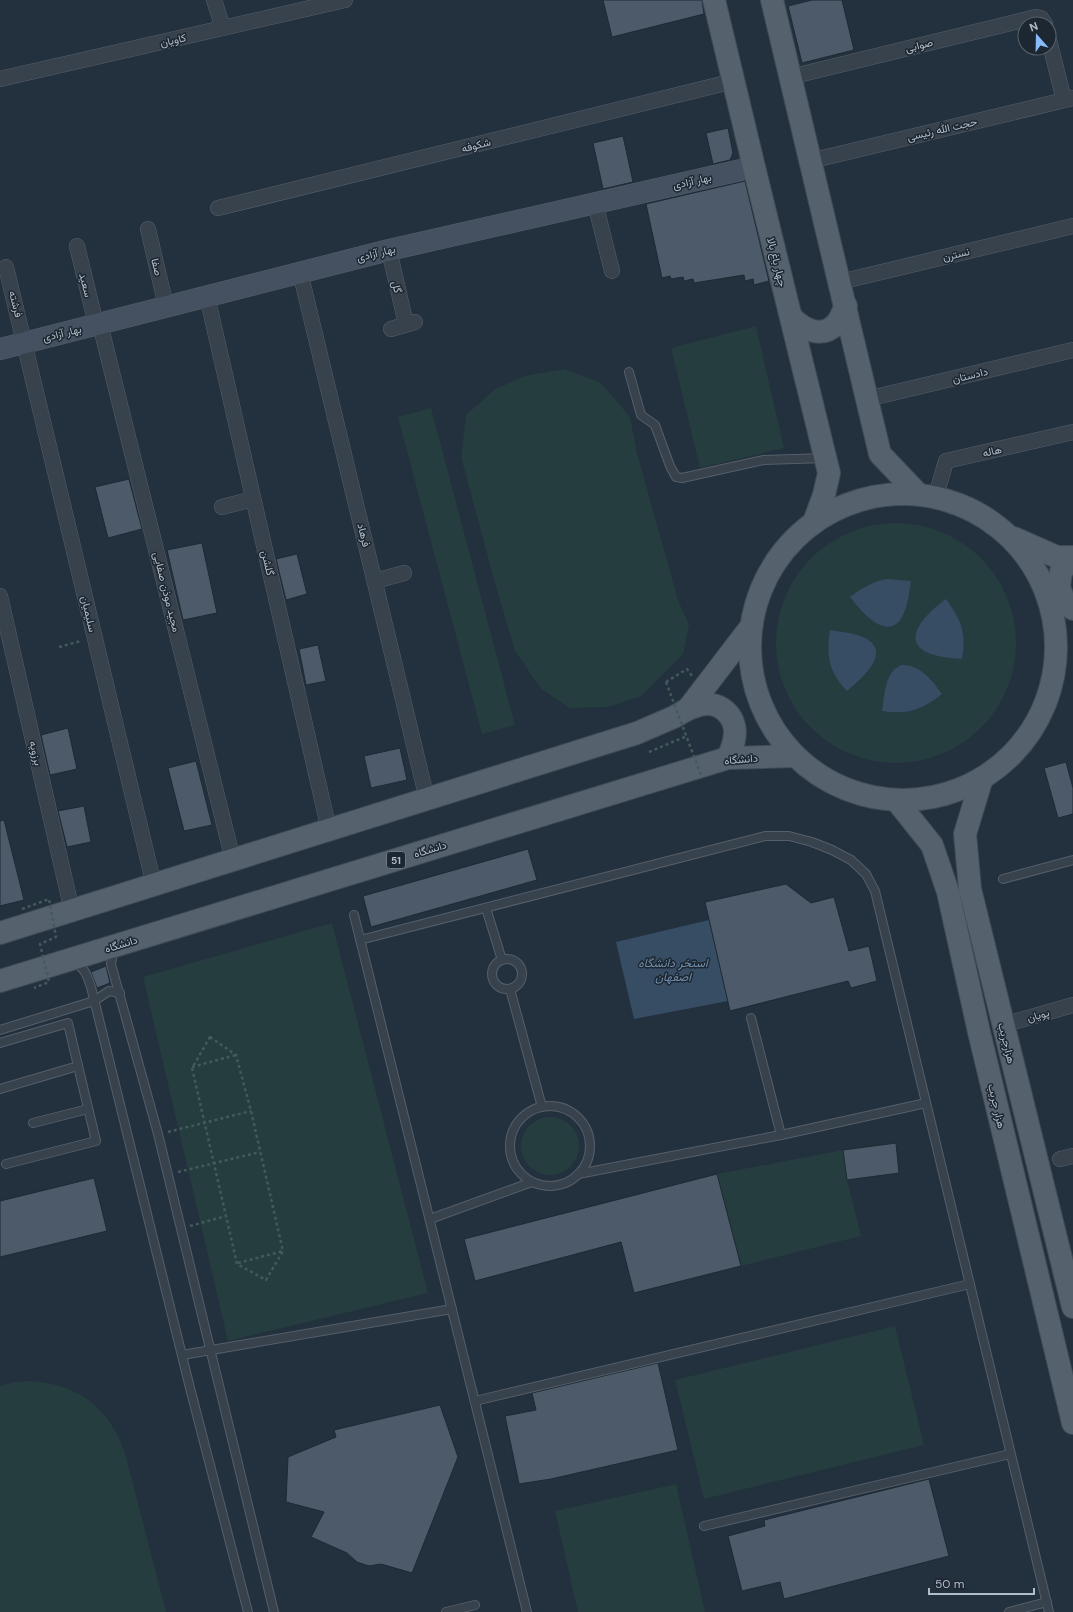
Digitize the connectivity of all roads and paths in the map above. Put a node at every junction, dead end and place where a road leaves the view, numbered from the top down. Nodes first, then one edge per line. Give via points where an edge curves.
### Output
1 (214, 0) edge
2 (345, 0) edge
3 (714, 0) edge
4 (772, 0) edge
5 (1017, 22) edge
6 (223, 28) junction
7 (1054, 56) edge
8 (790, 77) junction
9 (0, 79) edge
10 (734, 81) junction
11 (1068, 99) edge
12 (810, 161) junction
13 (754, 167) junction
14 (595, 203) junction
15 (218, 208) dead end
16 (1073, 226) edge
17 (148, 229) dead end
18 (77, 246) dead end
19 (389, 250) junction
20 (6, 267) dead end
21 (612, 271) dead end
22 (300, 272) junction
23 (840, 282) junction
24 (207, 296) junction
25 (166, 306) junction
26 (846, 306) junction
27 (791, 317) junction
28 (98, 324) junction
29 (391, 328) dead end
30 (25, 342) junction
31 (0, 348) edge
32 (1073, 350) edge
33 (630, 372) dead end
34 (867, 399) junction
35 (1073, 432) edge
36 (826, 458) junction
37 (927, 495) junction
38 (254, 499) junction
39 (222, 507) dead end
40 (814, 522) junction
41 (1010, 536) junction
42 (1073, 557) edge
43 (404, 573) dead end
44 (375, 581) junction
45 (0, 596) edge
46 (1073, 609) edge
47 (750, 628) junction
48 (95, 638) junction
49 (1073, 642) edge
50 (59, 646) dead end
51 (687, 669) dead end
52 (1050, 691) junction
53 (688, 709) junction
54 (687, 736) junction
55 (649, 752) dead end
56 (795, 756) junction
57 (728, 758) junction
58 (702, 778) dead end
59 (982, 778) junction
60 (427, 799) junction
61 (896, 800) junction
62 (329, 830) junction
63 (233, 860) junction
64 (1073, 860) edge
65 (1003, 879) dead end
66 (154, 885) junction
67 (486, 908) junction
68 (22, 909) dead end
69 (72, 911) junction
70 (354, 915) dead end
71 (0, 933) edge
72 (360, 940) junction
73 (119, 945) junction
74 (70, 959) junction
75 (502, 960) junction
76 (0, 981) edge
77 (34, 988) dead end
78 (510, 989) junction
79 (120, 993) junction
80 (94, 1001) junction
81 (1073, 1005) edge
82 (751, 1018) dead end
83 (1003, 1025) junction
84 (0, 1030) edge
85 (0, 1043) edge
86 (236, 1055) junction
87 (78, 1066) junction
88 (192, 1068) junction
89 (0, 1089) edge
90 (926, 1103) junction
91 (542, 1107) junction
92 (88, 1109) junction
93 (251, 1111) junction
94 (33, 1123) dead end
95 (204, 1123) junction
96 (1027, 1123) junction
97 (1003, 1129) junction
98 (158, 1134) junction
99 (781, 1135) junction
100 (260, 1152) junction
101 (214, 1163) junction
102 (6, 1164) dead end
103 (168, 1174) junction
104 (578, 1174) junction
105 (532, 1182) junction
106 (226, 1216) junction
107 (430, 1219) junction
108 (181, 1228) junction
109 (282, 1251) junction
110 (237, 1264) junction
111 (970, 1284) junction
112 (1073, 1307) edge
113 (452, 1309) junction
114 (211, 1351) junction
115 (182, 1355) junction
116 (475, 1401) junction
117 (1073, 1423) edge
118 (1010, 1454) junction
119 (704, 1526) dead end
120 (1047, 1602) junction
121 (476, 1605) dead end
122 (248, 1612) edge
123 (274, 1612) edge
124 (446, 1612) edge
125 (528, 1612) edge
126 (1009, 1612) edge
127 (1049, 1612) edge

1 - 6 street
2 - 6 street, کاویان
3 - 10 main road, چهار باغ بالا
4 - 8 main road
5 - 8 street, صوابی
6 - 9 street, کاویان
7 - 11 street
8 - 12 main road
10 - 13 main road, چهار باغ بالا
10 - 15 street, شکوفه
11 - 12 street, حجت الله رئیسی
12 - 23 main road
13 - 14 street, بهار آزادی
13 - 27 main road, چهار باغ بالا
14 - 19 street, بهار آزادی
14 - 21 street
16 - 23 street, نسترن
17 - 25 street, صفا
18 - 28 street, سعید
19 - 22 street, بهار آزادی
19 - 29 street, گل via 410,323
20 - 30 street, فرشته
22 - 24 street, بهار آزادی
22 - 44 street, فرهاد
23 - 26 main road
24 - 25 street, بهار آزادی
24 - 38 street, گلشن
25 - 28 street, بهار آزادی
26 - 27 main road via 837,323 827,329 813,332
26 - 34 main road
27 - 36 main road, چهار باغ بالا
28 - 30 street, بهار آزادی
28 - 63 street, مجید موذن صفایی
30 - 31 street, بهار آزادی
30 - 48 street, سلیمیان
32 - 34 street, دادستان
33 - 36 lane via 641,415 655,425 676,477 682,478 764,460
34 - 37 main road via 880,454
35 - 37 street, هاله via 946,462
36 - 40 main road, چهار باغ بالا via 829,473
37 - 40 main road via 891,494 863,498 838,508
37 - 41 main road via 963,505 988,518
38 - 39 street
38 - 62 street, گلشن
40 - 47 main road via 790,543 771,568 757,597
41 - 42 main road via 1057,557
41 - 52 main road via 1028,557 1042,581 1052,607 1057,635 1056,663
42 - 46 main road via 1061,571 1059,587 1065,603
43 - 44 street
44 - 60 street, فرهاد
45 - 69 street, برزویه
47 - 53 main road
47 - 56 main road via 749,656 753,684 763,710 777,735
48 - 50 path
48 - 66 street, سلیمیان
49 - 52 main road
51 - 54 path, bridge via 666,682
52 - 59 main road via 1040,717 1024,741 1005,761
53 - 57 main road via 701,704 723,709 730,714 735,732
53 - 60 main road via 674,718 637,733
54 - 55 path
54 - 58 path, bridge
56 - 57 main road, دانشگاه / 51
56 - 61 main road via 817,774 842,788 868,796
57 - 73 main road, دانشگاه / 51
59 - 61 main road via 948,793 926,798
59 - 83 main road, هزارجریب via 965,834 970,889
60 - 62 main road
61 - 97 main road, هزار جریب via 932,845 948,892
62 - 63 main road
63 - 66 main road
64 - 65 lane
66 - 69 main road
67 - 72 lane
67 - 75 lane
67 - 90 lane via 765,836 789,836 832,850 852,860 866,874 875,892
68 - 77 path, bridge via 49,899 56,937 40,944 49,982
69 - 71 main road
70 - 72 lane
72 - 107 lane
73 - 74 main road, دانشگاه / 51
73 - 79 lane via 113,953 111,964
74 - 76 main road, دانشگاه / 51
74 - 80 lane via 86,973
75 - 78 lane via 495,965 492,979 500,988
75 - 78 lane via 514,961 521,969 520,982
78 - 91 lane
79 - 80 lane via 109,991
79 - 98 lane
80 - 84 lane
80 - 115 lane
81 - 83 street, پویان
82 - 99 lane
83 - 96 main road, هزارجریب
85 - 87 lane via 68,1023
86 - 88 path
86 - 88 path via 210,1037
86 - 93 path
87 - 89 lane
87 - 92 lane
88 - 95 path
90 - 99 lane
90 - 111 lane
91 - 104 lane via 566,1110 584,1126 589,1137 589,1150 587,1161
91 - 105 lane via 521,1119 510,1140 510,1154 516,1167
92 - 94 lane
92 - 102 lane via 96,1141
93 - 95 path
93 - 100 path
95 - 98 path
95 - 101 path
96 - 97 main road
96 - 112 main road, هزارجریب
97 - 117 main road, هزار جریب
98 - 103 lane
99 - 104 lane
100 - 101 path
100 - 109 path
101 - 103 path
101 - 106 path
103 - 108 lane
104 - 105 lane via 556,1186
105 - 107 lane
106 - 108 path
106 - 110 path
107 - 113 lane
108 - 114 lane
109 - 110 path
109 - 110 path via 266,1280
111 - 116 lane
111 - 118 lane
113 - 114 lane
113 - 116 lane
114 - 115 lane
114 - 123 lane
115 - 122 lane
116 - 125 lane
118 - 119 lane
118 - 120 lane
120 - 126 lane
120 - 127 lane
121 - 124 lane

